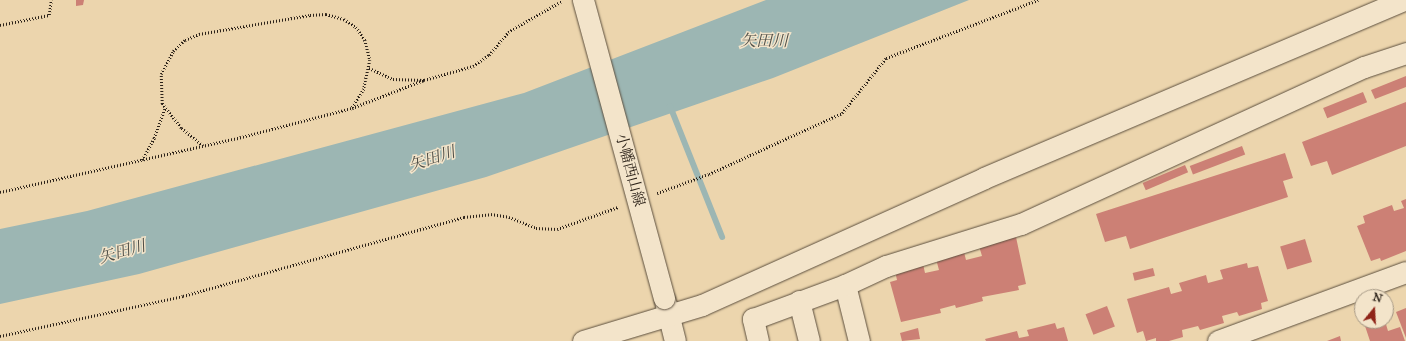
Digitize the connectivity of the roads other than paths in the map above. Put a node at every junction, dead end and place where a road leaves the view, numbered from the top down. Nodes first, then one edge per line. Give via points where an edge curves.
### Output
1 (583, 0) edge
2 (1403, 0) edge
3 (1406, 53) edge
4 (1406, 272) edge
5 (845, 285) junction
6 (799, 301) junction
7 (667, 306) junction
8 (583, 341) edge
9 (675, 341) edge
10 (758, 341) edge
11 (809, 341) edge
12 (859, 341) edge
13 (1218, 341) edge

1 - 7 street, 小幡西山線, bridge
2 - 7 street via 984,178 702,305
3 - 5 street via 1364,67 1021,224 886,266
4 - 13 street
5 - 6 street
5 - 12 street
6 - 10 street via 753,318
6 - 11 street
7 - 8 street
7 - 9 street, 小幡西山線

